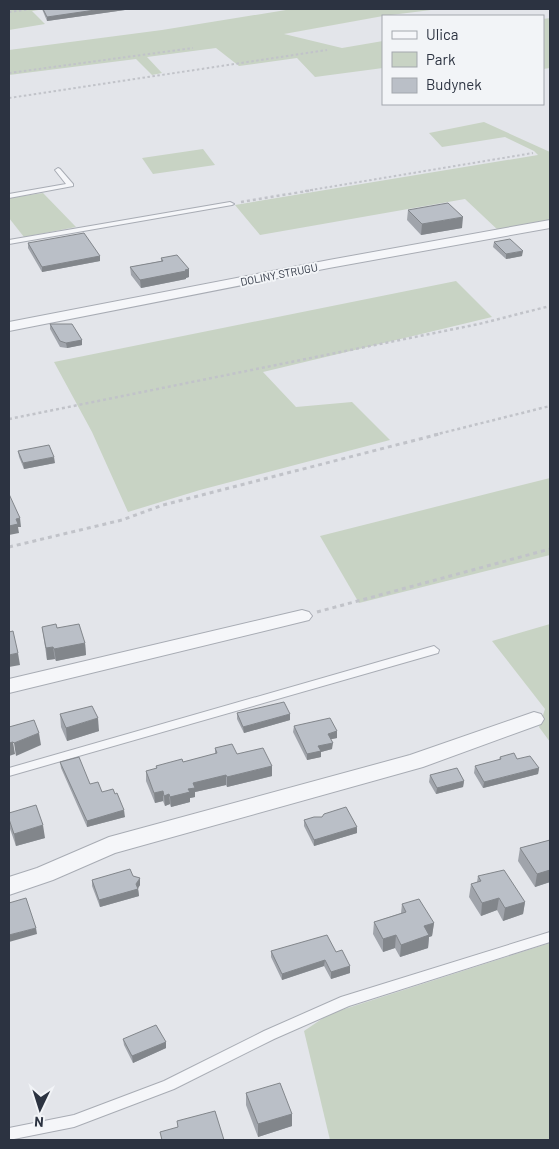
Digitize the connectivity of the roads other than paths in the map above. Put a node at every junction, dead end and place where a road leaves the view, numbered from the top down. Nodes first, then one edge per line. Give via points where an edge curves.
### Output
1 (58, 170) dead end
2 (9, 196) edge
3 (230, 204) road end
4 (550, 224) edge
5 (9, 242) edge
6 (9, 326) edge
7 (302, 616) road end
8 (434, 650) dead end
9 (9, 686) edge
10 (534, 719) dead end
11 (9, 772) edge
12 (9, 886) edge
13 (550, 937) edge
14 (9, 1134) edge

1 - 2 lane via 71,185
3 - 5 lane
4 - 6 street, DOLINY STRUGU
7 - 9 street
8 - 11 lane
10 - 12 street via 415,760 109,846
13 - 14 lane via 346,1001 169,1085 74,1121

